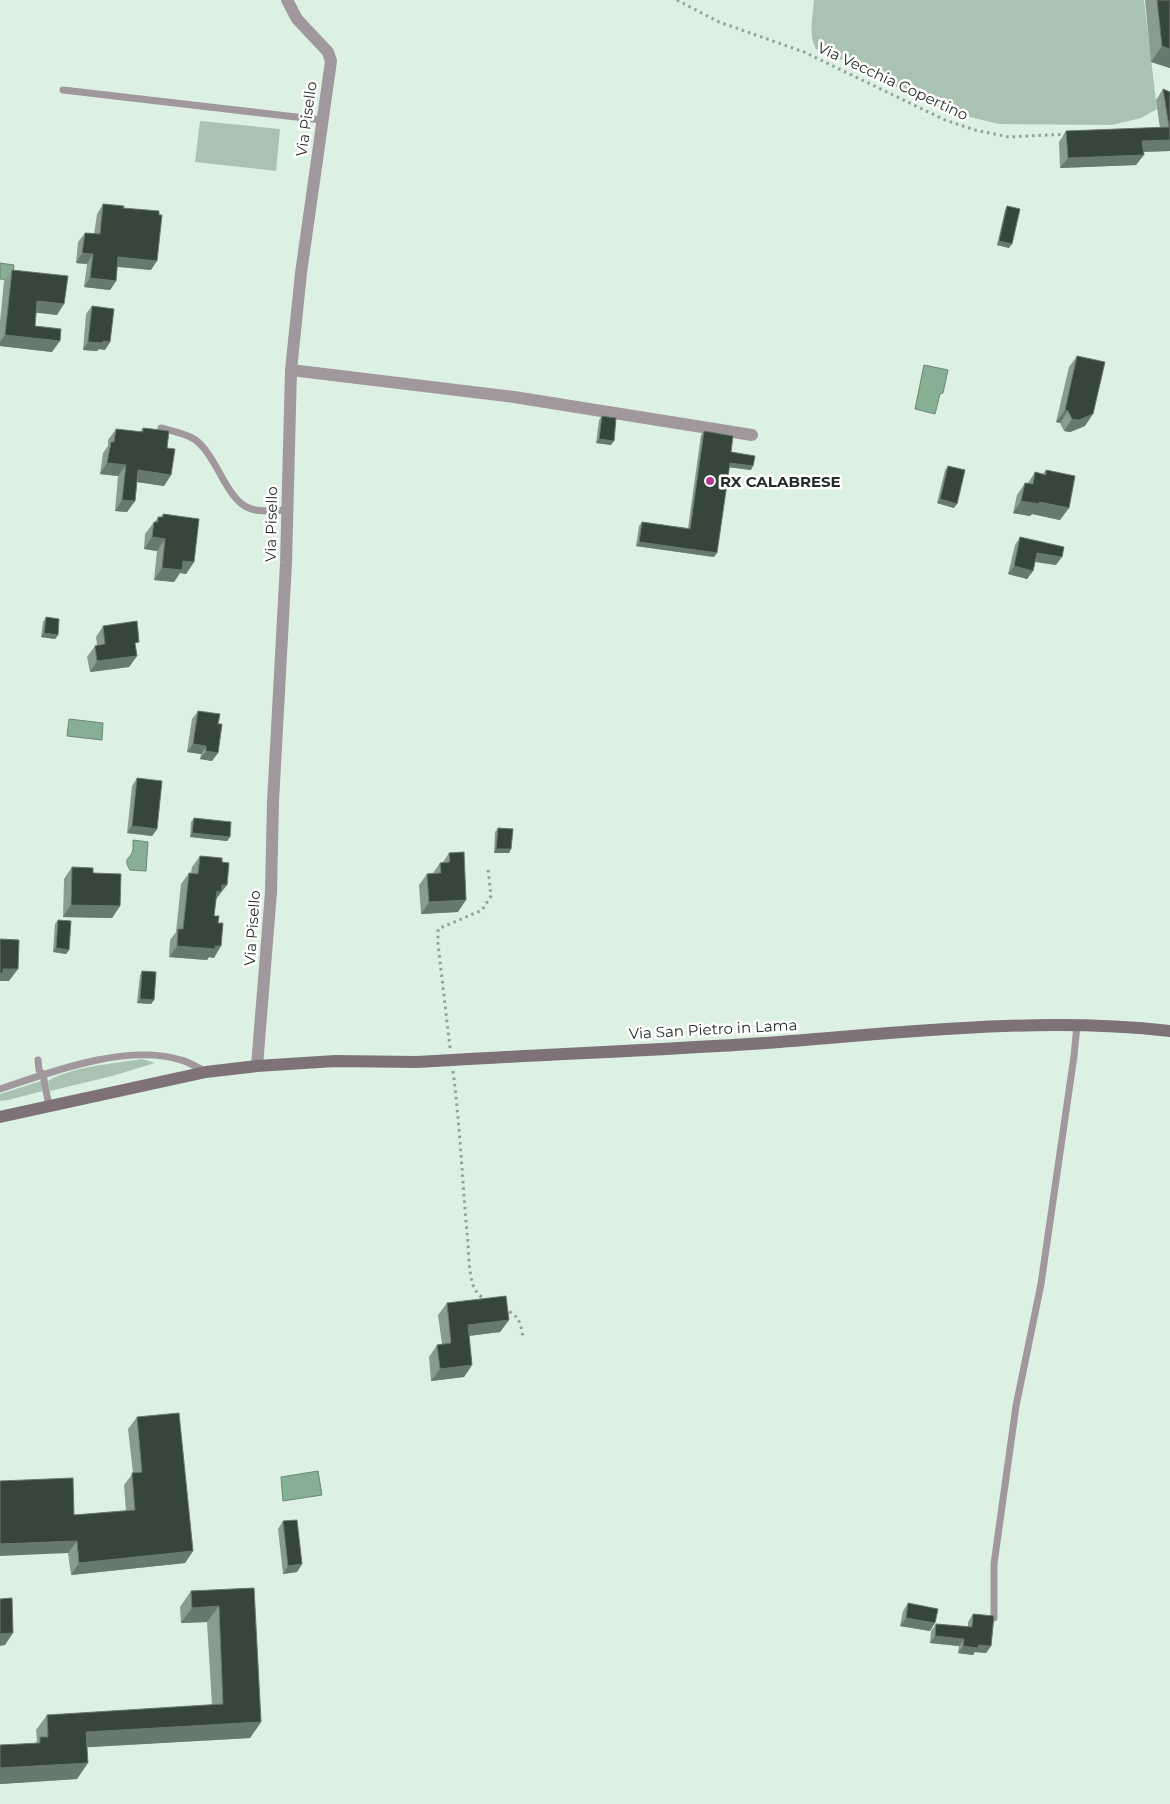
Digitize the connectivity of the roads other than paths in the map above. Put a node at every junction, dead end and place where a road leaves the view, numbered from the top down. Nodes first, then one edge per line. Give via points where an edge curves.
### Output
1 (287, 0) edge
2 (63, 90) dead end
3 (322, 120) junction
4 (291, 370) junction
5 (161, 428) edge
6 (752, 435) dead end
7 (288, 510) junction
8 (1077, 1025) junction
9 (1170, 1031) edge
10 (38, 1060) dead end
11 (257, 1066) junction
12 (206, 1072) junction
13 (43, 1075) junction
14 (0, 1089) edge
15 (49, 1106) junction
16 (0, 1117) edge
17 (994, 1618) edge

1 - 3 street, Via Pisello via 297,19 328,52 331,61
2 - 3 lane
3 - 4 street, Via Pisello
4 - 6 street via 514,397
4 - 7 street, Via Pisello
5 - 7 lane via 194,440 208,453 239,501 248,508
7 - 11 street, Via Pisello via 271,892
8 - 9 main road, Via San Pietro in Lama
8 - 11 main road, Via San Pietro in Lama via 945,1028 764,1043 416,1062
8 - 17 lane via 1041,1284 1016,1406 994,1564
10 - 13 lane
11 - 12 main road, Via San Pietro in Lama
12 - 13 lane via 182,1060 134,1054
12 - 15 main road, Via San Pietro in Lama
13 - 14 lane
13 - 15 lane
15 - 16 main road, Via San Pietro in Lama

